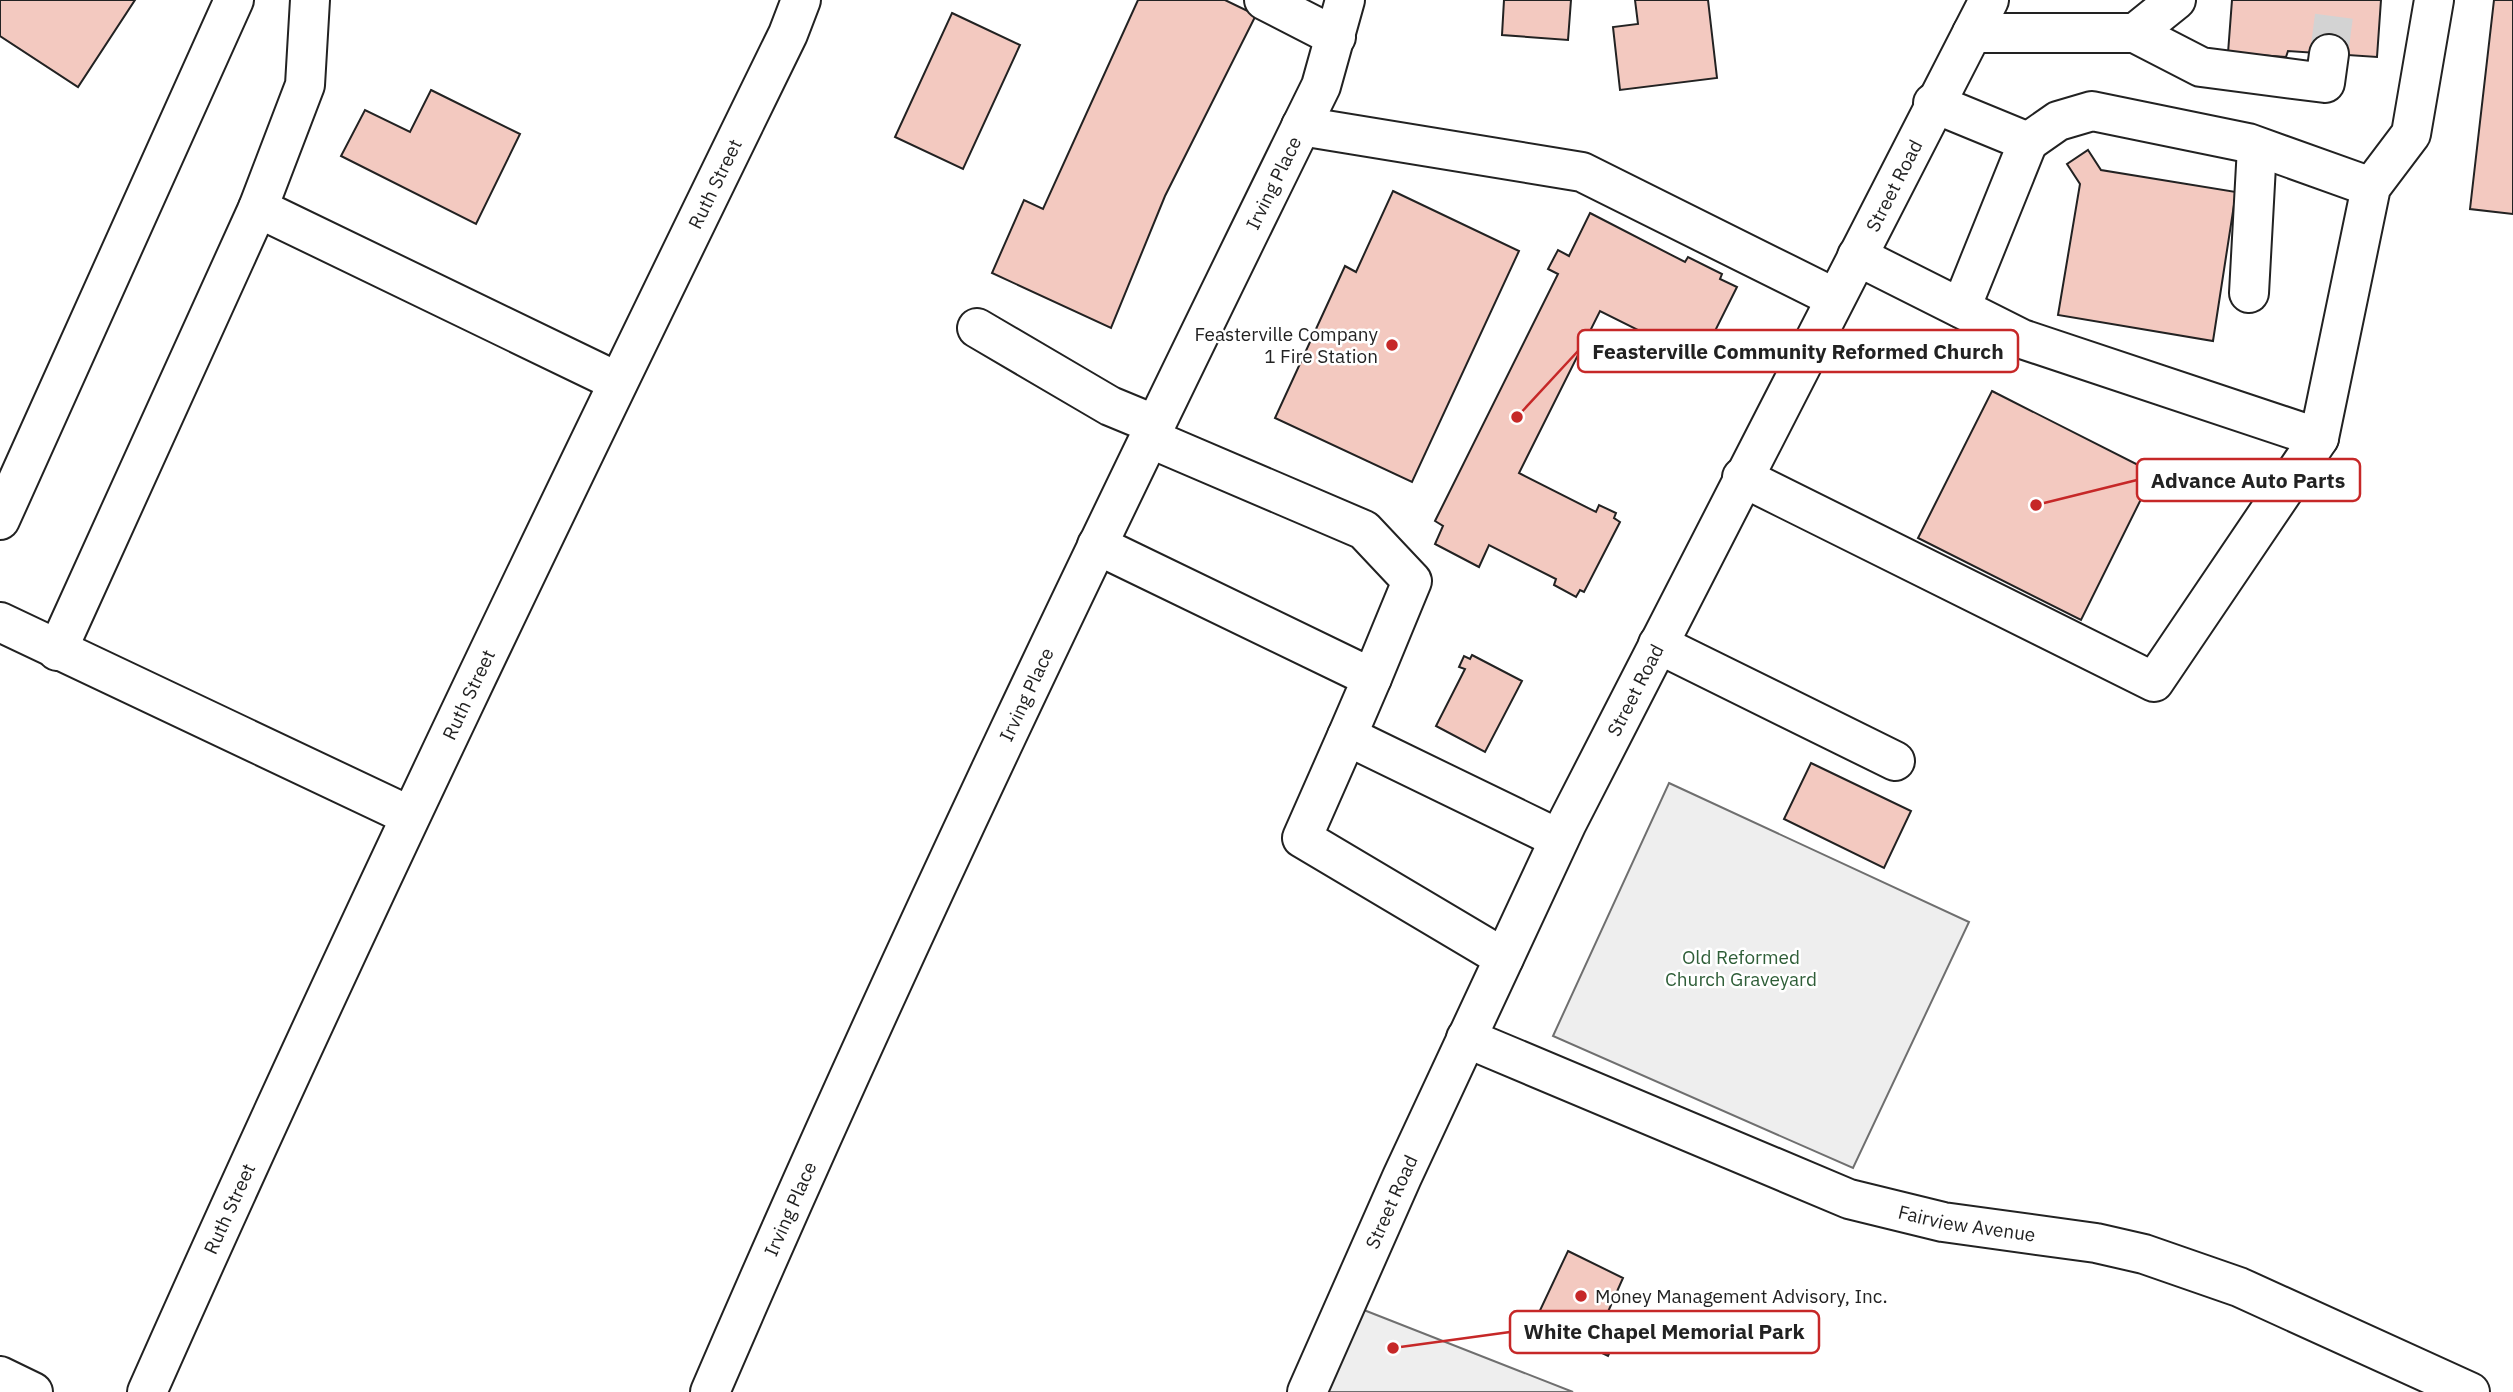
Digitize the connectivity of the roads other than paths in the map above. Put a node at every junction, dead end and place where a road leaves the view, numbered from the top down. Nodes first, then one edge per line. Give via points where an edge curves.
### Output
1 (234, 0) edge
2 (310, 0) edge
3 (801, 0) edge
4 (1264, 0) edge
5 (1345, 0) edge
6 (2176, 0) edge
7 (2434, 0) edge
8 (1985, 10) edge
9 (2135, 33) junction
10 (1336, 37) junction
11 (2329, 54) tunnel mouth
12 (1933, 103) junction
13 (1301, 126) junction
14 (2028, 142) junction
15 (2256, 147) junction
16 (2371, 187) junction
17 (258, 208) junction
18 (1857, 256) junction
19 (2249, 293) dead end
20 (1835, 298) junction
21 (1961, 308) junction
22 (977, 327) dead end
23 (618, 382) junction
24 (1153, 431) junction
25 (2319, 438) junction
26 (1742, 477) junction
27 (0, 520) edge
28 (1097, 545) junction
29 (0, 622) edge
30 (1658, 644) junction
31 (57, 651) junction
32 (1372, 678) junction
33 (1347, 736) junction
34 (1895, 761) dead end
35 (410, 816) junction
36 (1559, 839) junction
37 (1504, 958) junction
38 (1466, 1038) junction
39 (0, 1376) edge
40 (33, 1392) edge
41 (147, 1392) edge
42 (710, 1392) edge
43 (1307, 1392) edge
44 (2470, 1392) edge

1 - 27 street
2 - 17 street via 305,85
3 - 23 street, Ruth Street
4 - 10 street
5 - 10 street, Irving Place
6 - 9 street
7 - 16 street via 2412,134
8 - 9 street
8 - 12 street, Street Road
9 - 11 street via 2201,67 2325,83
10 - 13 street, Irving Place via 1321,86
12 - 14 street
12 - 18 street, Street Road
13 - 20 street via 1583,172
13 - 24 street, Irving Place
14 - 15 street via 2057,121 2092,111
14 - 21 street
15 - 16 street
15 - 19 street
16 - 25 street
17 - 23 street
17 - 31 street
18 - 20 street, Street Road
18 - 21 street
20 - 26 street, Street Road
21 - 25 street via 2022,339
22 - 24 street
23 - 35 street, Ruth Street
24 - 28 street, Irving Place
24 - 32 street via 1364,530 1412,581
25 - 26 street via 2154,682
26 - 30 street, Street Road
28 - 32 street
28 - 42 street, Irving Place via 880,1006
29 - 31 street
30 - 34 street
30 - 36 street, Street Road
31 - 35 street
32 - 33 street
33 - 36 street
33 - 37 street via 1302,838
35 - 41 street, Ruth Street
36 - 37 street, Street Road
37 - 38 street, Street Road
38 - 43 street, Street Road
38 - 44 street, Fairview Avenue via 1849,1199 1942,1222 2144,1254 2239,1287
39 - 40 street

